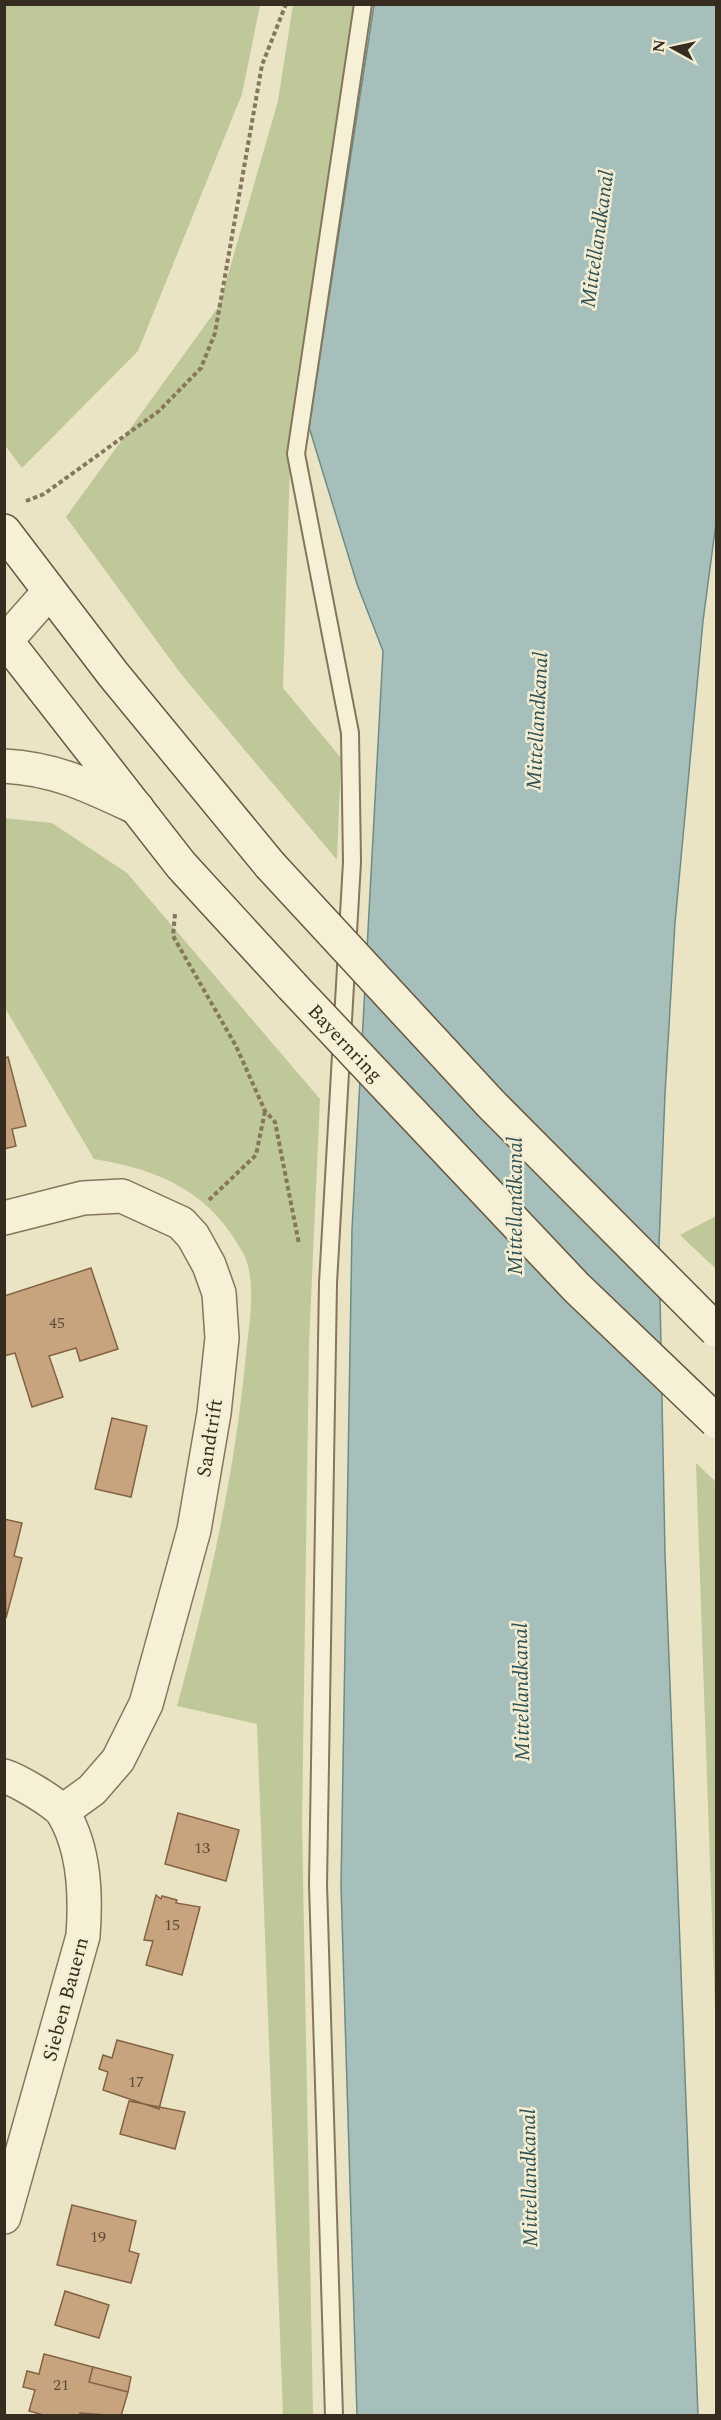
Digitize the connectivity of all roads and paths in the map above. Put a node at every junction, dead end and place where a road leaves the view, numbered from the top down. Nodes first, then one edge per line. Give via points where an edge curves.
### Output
1 (286, 4) edge
2 (363, 4) edge
3 (24, 502) dead end
4 (4, 531) edge
5 (49, 592) junction
6 (4, 605) edge
7 (5, 641) edge
8 (4, 766) edge
9 (137, 808) junction
10 (181, 865) junction
11 (265, 1111) junction
12 (4, 1218) edge
13 (181, 1223) junction
14 (300, 1245) dead end
15 (717, 1330) edge
16 (717, 1422) edge
17 (4, 1776) edge
18 (63, 1811) junction
19 (4, 2217) edge
20 (334, 2415) edge

1 - 3 path via 262,65 215,333 201,368 159,411 44,494
2 - 20 lane via 296,454 350,733 352,862 328,1283 318,1884
4 - 5 street
5 - 6 street
5 - 7 street
5 - 15 street, bridge via 270,865 491,1104
7 - 9 street, Bayernring
8 - 9 street via 39,768 84,783
9 - 10 street, Bayernring
10 - 11 path via 173,936 236,1046
10 - 16 street, Bayernring, bridge via 576,1287
11 - 13 path via 256,1155
11 - 14 path via 275,1122
12 - 13 street, Sandtrift via 83,1198 122,1196
13 - 18 street, Sandtrift via 209,1265 219,1293 222,1338 194,1530 146,1704 118,1760 92,1790
17 - 18 street
18 - 19 street, Sieben Bauern via 79,1852 86,1901 83,1936

